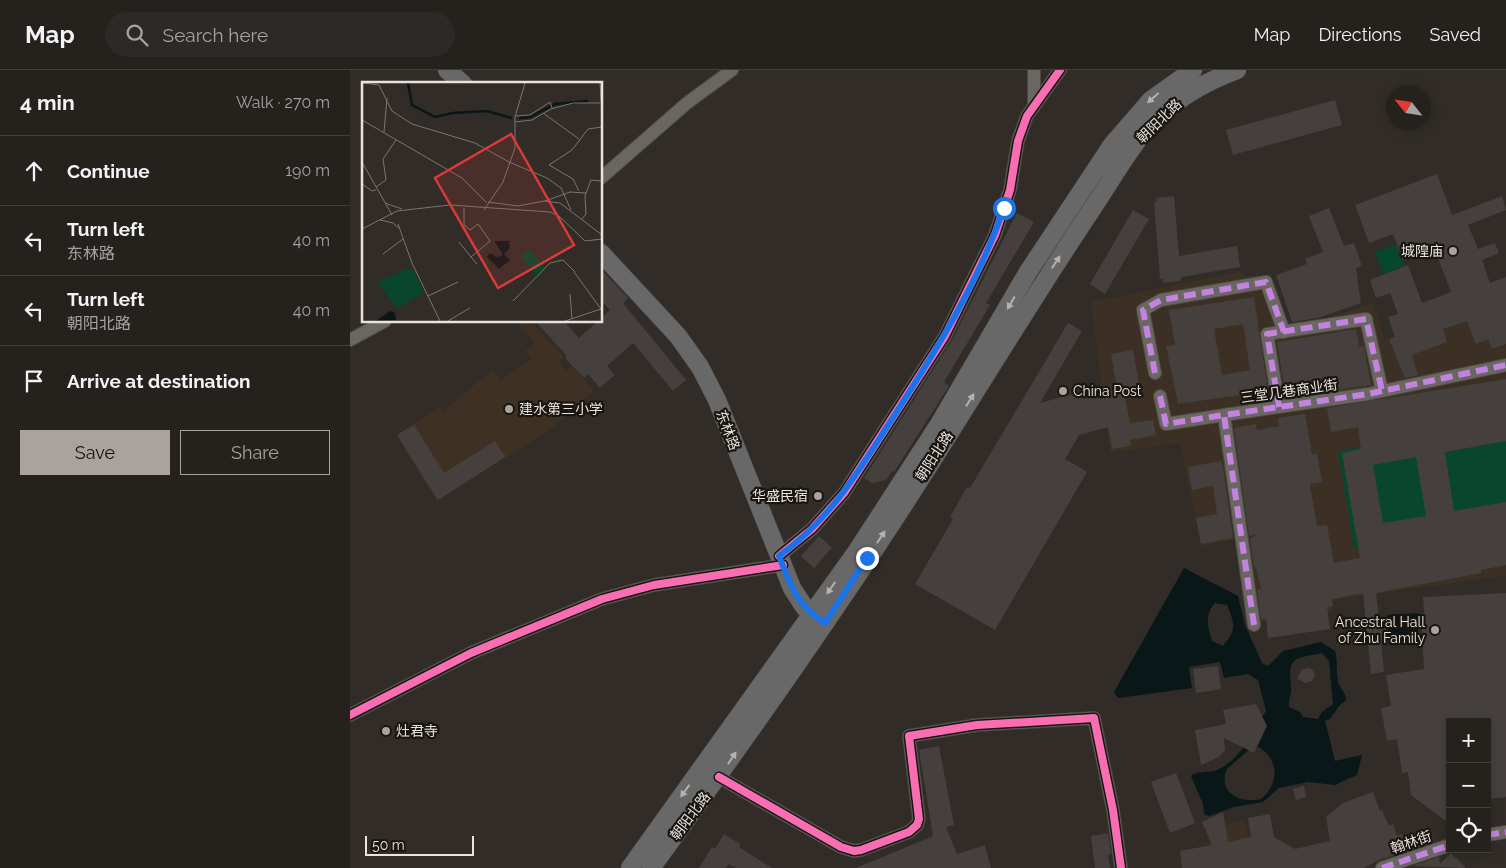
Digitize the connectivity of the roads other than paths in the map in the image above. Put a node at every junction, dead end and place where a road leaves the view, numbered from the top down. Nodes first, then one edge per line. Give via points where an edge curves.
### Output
1 (447, 70) edge
2 (732, 70) edge
3 (1034, 70) edge
4 (1060, 70) edge
5 (1193, 70) edge
6 (1237, 70) edge
7 (461, 82) edge
8 (1034, 104) junction
9 (602, 177) edge
10 (602, 254) edge
11 (383, 322) edge
12 (1284, 332) junction
13 (350, 340) edge
14 (1506, 364) edge
15 (1155, 373) dead end
16 (1382, 392) junction
17 (1160, 396) dead end
18 (1280, 407) junction
19 (1224, 415) junction
20 (781, 560) junction
21 (819, 619) junction
22 (1254, 625) dead end
23 (350, 715) edge
24 (719, 777) junction
25 (1506, 832) edge
26 (1491, 834) edge
27 (1446, 846) edge
28 (630, 868) edge
29 (651, 868) edge
30 (1121, 868) edge
31 (1382, 868) edge

1 - 7 main road
2 - 9 street via 688,103
3 - 8 street
4 - 8 street
5 -> 21 main road, 朝阳北路 via 1151,100 1112,146 1028,272
21 -> 6 main road, 朝阳北路 via 950,432 1043,282 1138,140 1178,101 1203,84
8 - 20 street via 1018,140 1010,190 995,235 945,336 844,493
10 - 20 main road, 东林路 via 678,336 700,367 717,400
11 - 13 street
12 - 15 street via 1266,282 1161,300 1143,310
12 - 16 street via 1366,320
12 - 18 street via 1267,334
14 - 16 street, 三堂几巷商业街
16 - 18 street, 三堂几巷商业街
17 - 19 street via 1166,424
18 - 19 street, 三堂几巷商业街
19 - 22 street, 三堂几巷商业街
20 - 21 main road, 东林路 via 797,598
20 - 23 street via 654,585 602,599 471,653
24 -> 21 main road, 朝阳北路
21 -> 28 main road, 朝阳北路
24 - 29 main road, 朝阳北路
24 - 30 street via 841,847 854,851 909,832 917,825 919,819 909,736 977,725 1094,718
25 - 26 street
27 - 31 street, 翰林街

